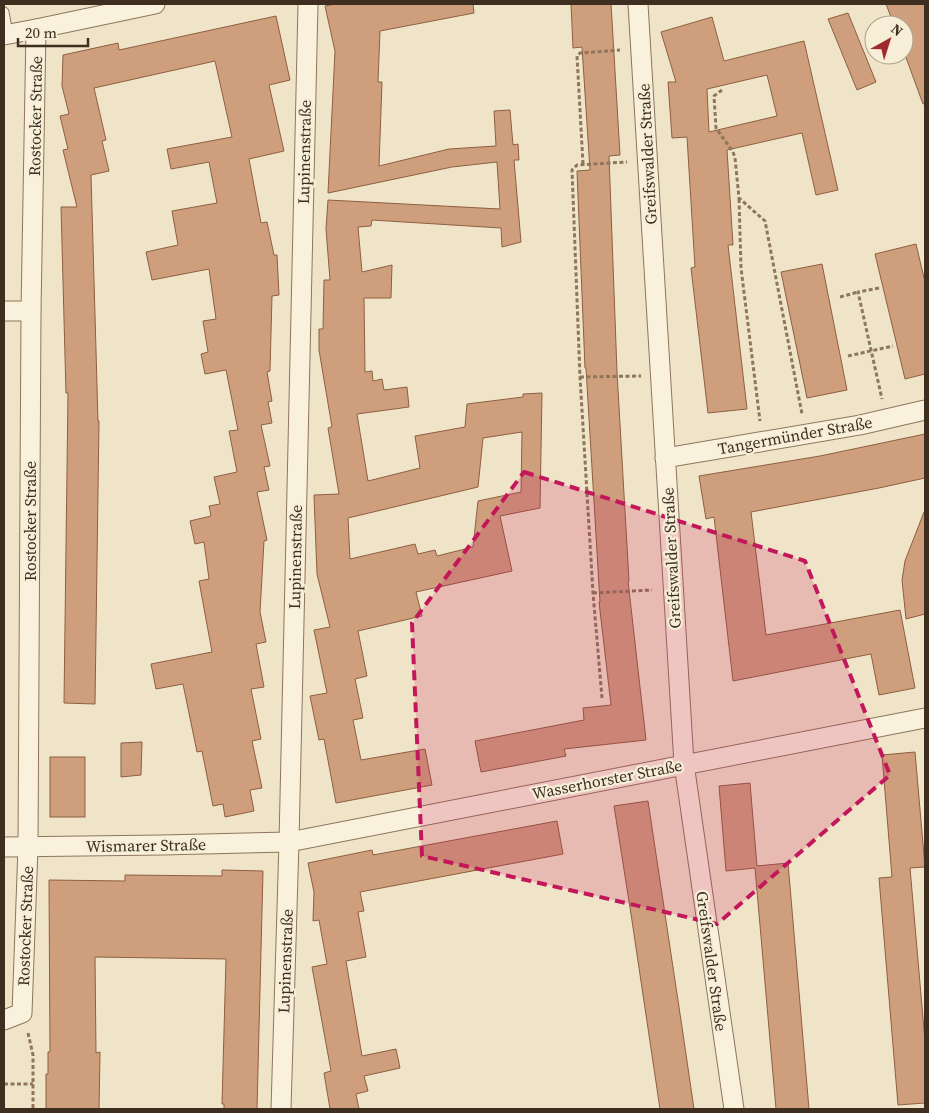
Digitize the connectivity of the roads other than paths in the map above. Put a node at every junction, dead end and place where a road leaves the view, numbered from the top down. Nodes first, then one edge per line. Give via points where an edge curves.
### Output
1 (155, 4) edge
2 (308, 4) edge
3 (638, 4) edge
4 (4, 12) edge
5 (36, 29) junction
6 (6, 34) edge
7 (4, 311) edge
8 (31, 311) junction
9 (925, 410) edge
10 (665, 458) junction
11 (925, 718) edge
12 (684, 764) junction
13 (289, 842) junction
14 (4, 847) edge
15 (28, 848) junction
16 (4, 1020) edge
17 (281, 1109) edge
18 (734, 1109) edge

1 - 5 street
2 - 13 street, Lupinenstraße
3 - 10 street, Greifswalder Straße
4 - 6 lane
5 - 6 street
5 - 8 street, Rostocker Straße
7 - 8 street
8 - 15 street, Rostocker Straße
9 - 10 street, Tangermünder Straße
10 - 12 street, Greifswalder Straße
11 - 12 street, Wasserhorster Straße
12 - 13 street, Wasserhorster Straße
12 - 18 street, Greifswalder Straße
13 - 15 street, Wismarer Straße
13 - 17 street, Lupinenstraße
14 - 15 street, Wismarer Straße
15 - 16 street, Rostocker Straße via 22,1013

